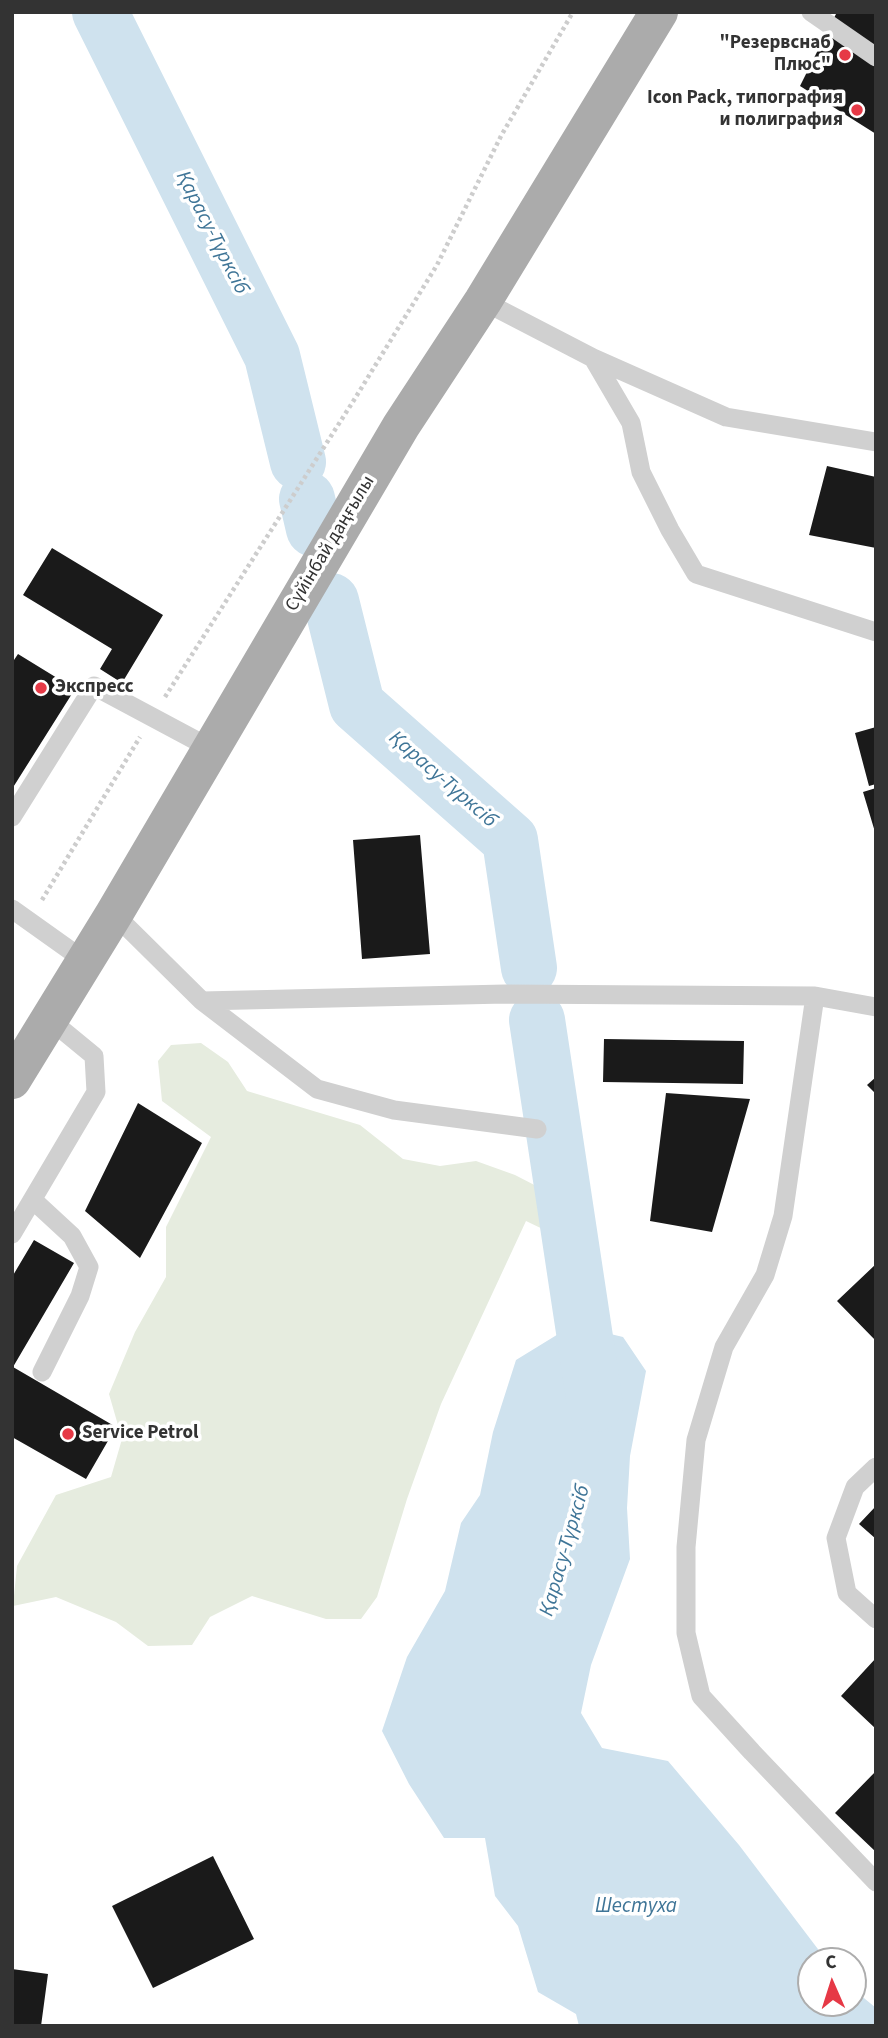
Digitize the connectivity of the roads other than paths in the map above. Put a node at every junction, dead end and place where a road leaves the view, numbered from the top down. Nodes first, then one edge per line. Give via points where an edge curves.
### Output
1 (659, 12) edge
2 (811, 12) edge
3 (876, 57) edge
4 (483, 301) junction
5 (593, 358) junction
6 (876, 442) edge
7 (876, 632) edge
8 (210, 748) junction
9 (12, 817) edge
10 (12, 909) edge
11 (114, 914) junction
12 (85, 961) junction
13 (815, 996) junction
14 (202, 1001) junction
15 (876, 1007) edge
16 (49, 1019) junction
17 (12, 1080) edge
18 (537, 1129) dead end
19 (33, 1200) junction
20 (12, 1234) edge
21 (42, 1372) dead end
22 (876, 1467) edge
23 (876, 1619) edge
24 (876, 1882) edge

1 - 4 main road, Сүйінбай даңғылы
2 - 3 lane
4 - 5 lane
4 - 8 main road, Сүйінбай даңғылы via 401,426
5 - 6 lane via 726,417
5 - 7 lane via 631,423 641,472 696,574
8 - 9 lane via 94,686
8 - 11 main road, Сүйінбай даңғылы
10 - 12 lane
11 - 12 main road, Сүйінбай даңғылы
11 - 14 lane
12 - 16 main road, Сүйінбай даңғылы
13 - 14 lane via 505,994
13 - 15 lane
13 - 24 lane via 783,1216 765,1275 724,1346 695,1440 686,1547 686,1633 701,1696
14 - 18 lane via 317,1089 394,1110
16 - 17 main road, Сүйінбай даңғылы
16 - 19 lane via 94,1056 96,1092
19 - 20 lane
19 - 21 lane via 72,1236 89,1267 80,1296
22 - 23 lane via 855,1487 836,1538 847,1593

